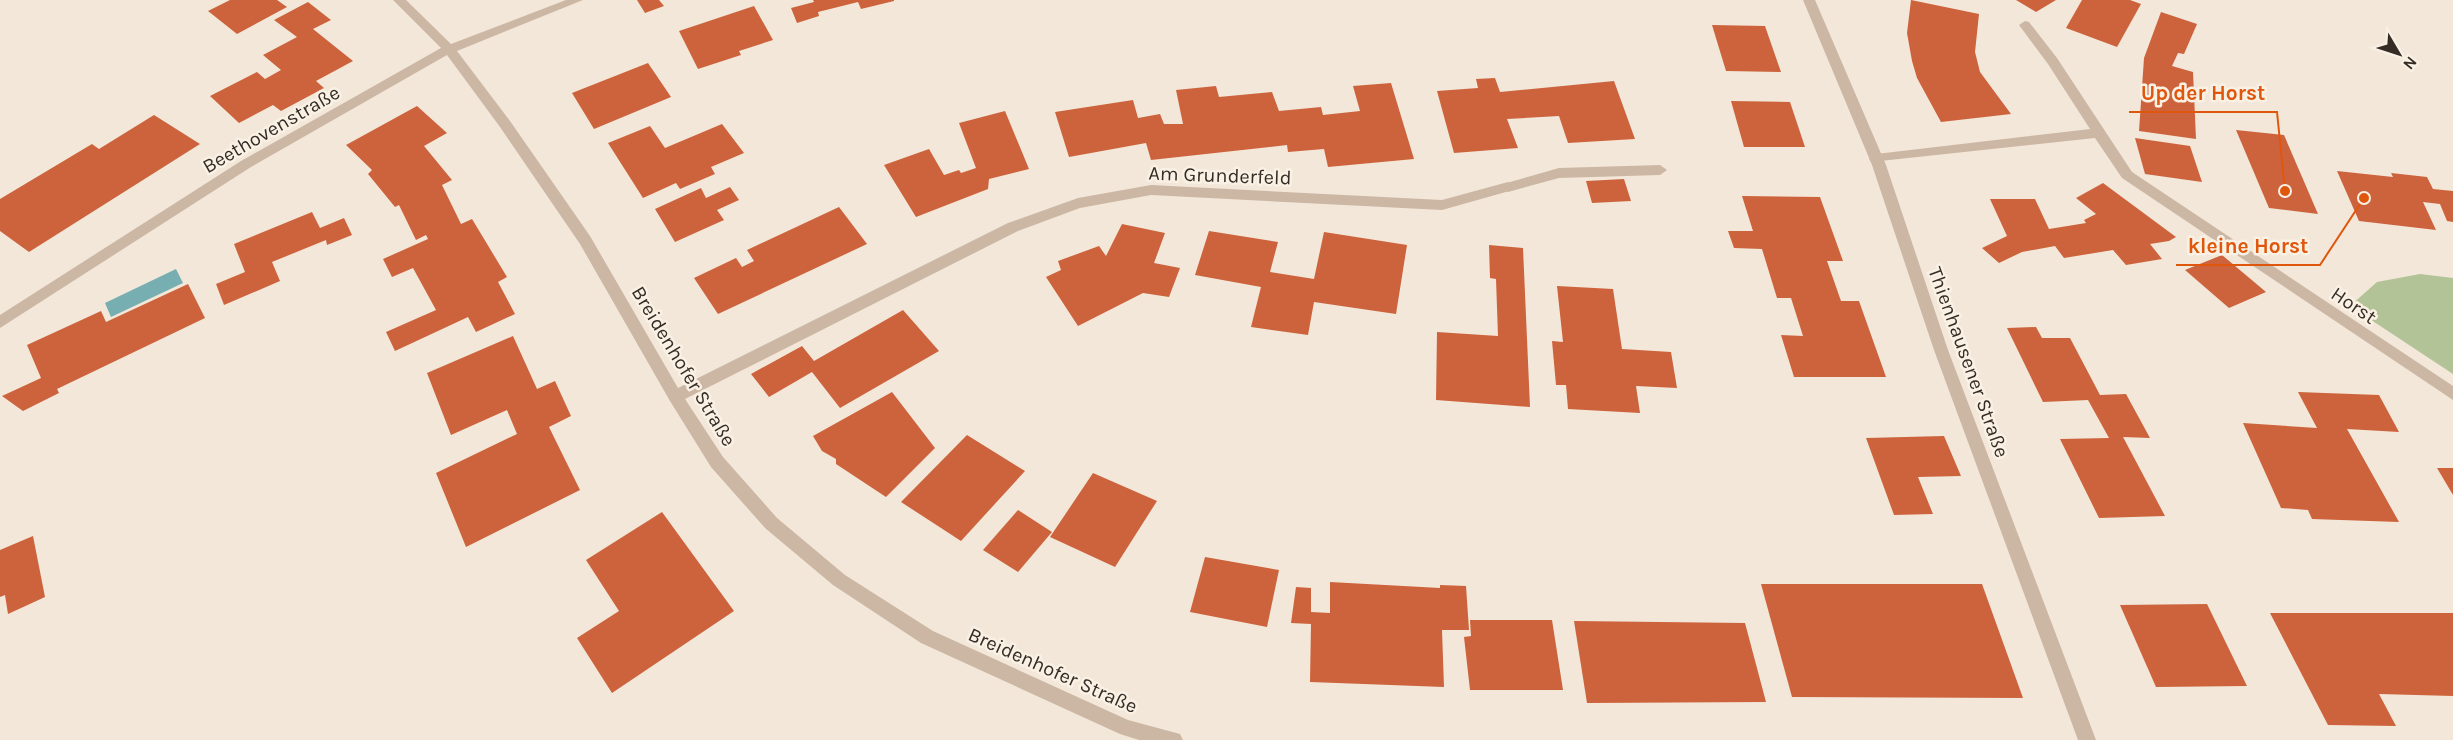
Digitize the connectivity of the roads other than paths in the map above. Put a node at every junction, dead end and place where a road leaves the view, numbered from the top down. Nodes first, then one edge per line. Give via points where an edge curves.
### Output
1 (399, 0) edge
2 (577, 0) edge
3 (1809, 0) edge
4 (2025, 25) dead end
5 (448, 49) junction
6 (2097, 133) junction
7 (1876, 159) junction
8 (1660, 170) dead end
9 (0, 322) edge
10 (2453, 394) edge
11 (675, 397) junction
12 (1174, 740) edge
13 (2087, 740) edge

1 - 5 street, Breidenhofer Straße
2 - 5 street, Beethovenstraße
3 - 7 street, Thienhausener Straße
4 - 6 street, Horst via 2046,50
5 - 9 street, Beethovenstraße via 246,164
5 - 11 street, Breidenhofer Straße via 585,240
6 - 7 street
6 - 10 street, Horst via 2127,175
7 - 13 street, Thienhausener Straße via 1941,350
8 - 11 street, Am Grunderfeld via 1559,173 1442,205 1151,190 1078,204 1013,227
11 - 12 street, Breidenhofer Straße via 717,462 771,523 839,580 927,637 1126,728

